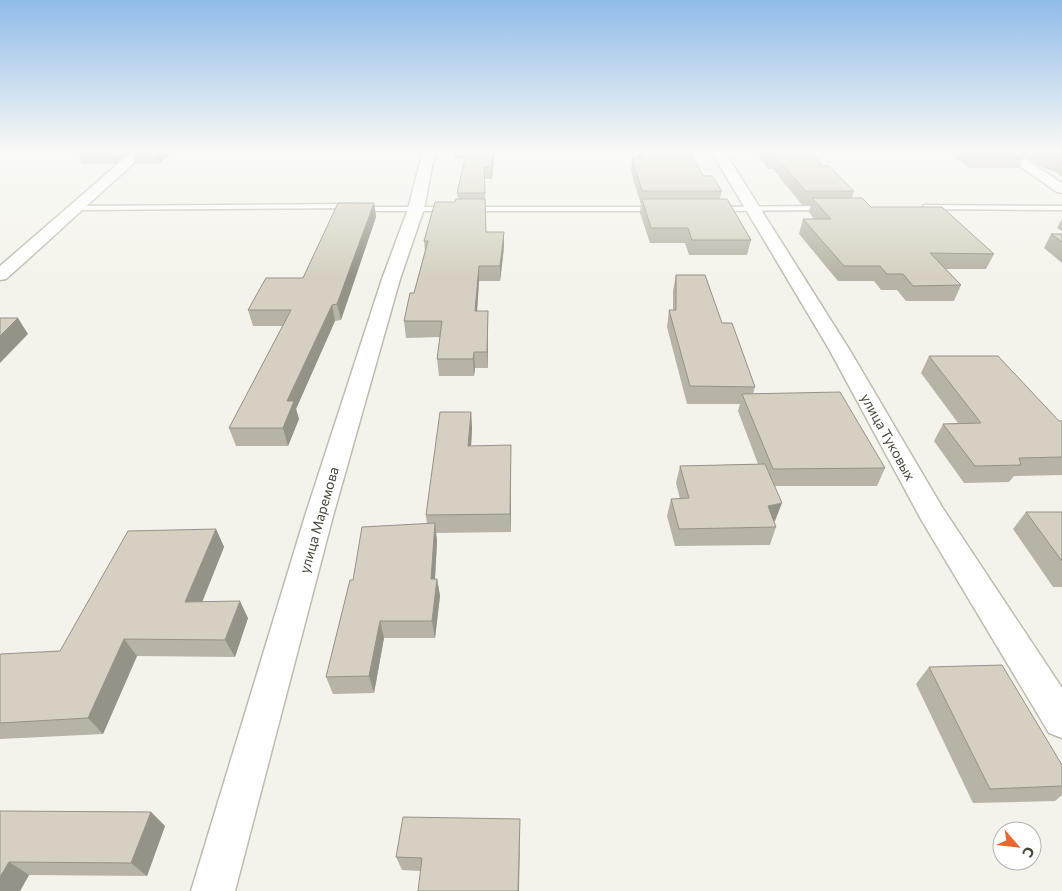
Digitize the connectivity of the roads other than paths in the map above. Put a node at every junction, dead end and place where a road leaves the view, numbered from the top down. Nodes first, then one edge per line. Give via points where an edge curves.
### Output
1 (92, 193) edge
2 (420, 193) edge
3 (742, 193) edge
4 (920, 207) edge
5 (77, 208) junction
6 (835, 208) edge
7 (1062, 208) edge
8 (416, 209) junction
9 (456, 209) edge
10 (466, 209) edge
11 (663, 209) edge
12 (713, 209) edge
13 (752, 209) junction
14 (0, 275) edge
15 (1062, 720) edge
16 (212, 891) edge

1 - 5 street
2 - 8 street, улица Маремова
3 - 13 street, улица Туковых
4 - 7 lane
5 - 8 lane via 311,206
5 - 14 street
6 - 13 lane
8 - 9 lane
8 - 16 street, улица Маремова via 391,279 319,516
10 - 11 lane
12 - 13 lane
13 - 15 street, улица Туковых via 839,349 932,514

